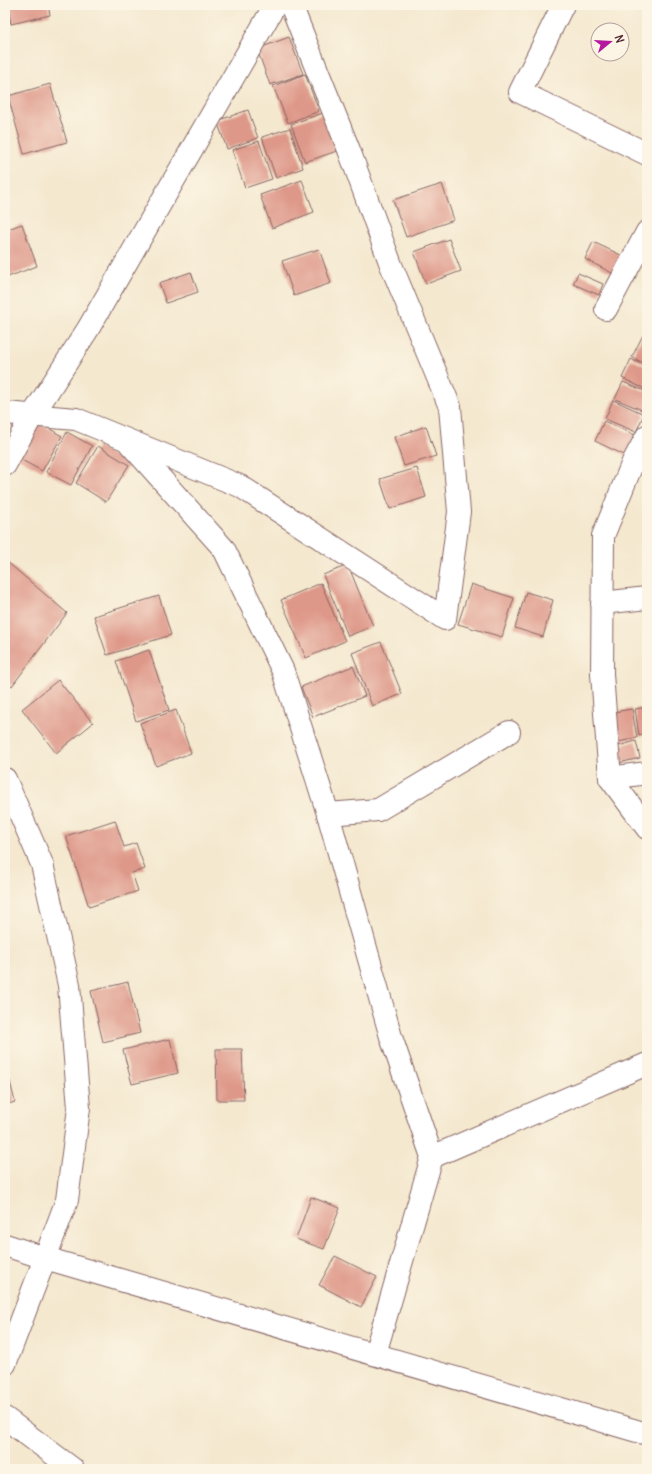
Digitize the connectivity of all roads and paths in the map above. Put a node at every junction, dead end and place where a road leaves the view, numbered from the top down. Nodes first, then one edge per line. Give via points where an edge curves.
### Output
1 (275, 5) edge
2 (291, 5) edge
3 (563, 5) edge
4 (647, 154) edge
5 (647, 232) edge
6 (606, 309) dead end
7 (5, 413) edge
8 (32, 416) junction
9 (647, 436) edge
10 (126, 440) junction
11 (5, 465) edge
12 (647, 598) edge
13 (602, 603) junction
14 (509, 732) dead end
15 (647, 774) edge
16 (610, 778) junction
17 (5, 779) edge
18 (328, 814) junction
19 (647, 828) edge
20 (647, 1064) edge
21 (432, 1157) junction
22 (5, 1245) edge
23 (45, 1258) junction
24 (375, 1354) junction
25 (5, 1364) edge
26 (5, 1418) edge
27 (647, 1434) edge
28 (73, 1469) edge

1 - 8 street via 88,329
2 - 10 street via 349,150 391,265 450,407 459,512 445,619 240,486
3 - 4 street via 520,92
5 - 6 street
7 - 8 street
8 - 10 street via 76,419
8 - 11 street
9 - 13 street via 633,462 603,536
10 - 18 street via 224,549 283,671
12 - 13 street
13 - 16 street via 602,674
14 - 18 street via 378,810
15 - 16 street
16 - 19 street
17 - 23 street via 42,864 69,985 79,1100 67,1200
18 - 21 street via 391,1037
20 - 21 street
21 - 24 street
22 - 23 street
23 - 24 street
23 - 25 street
24 - 27 street
26 - 28 street

